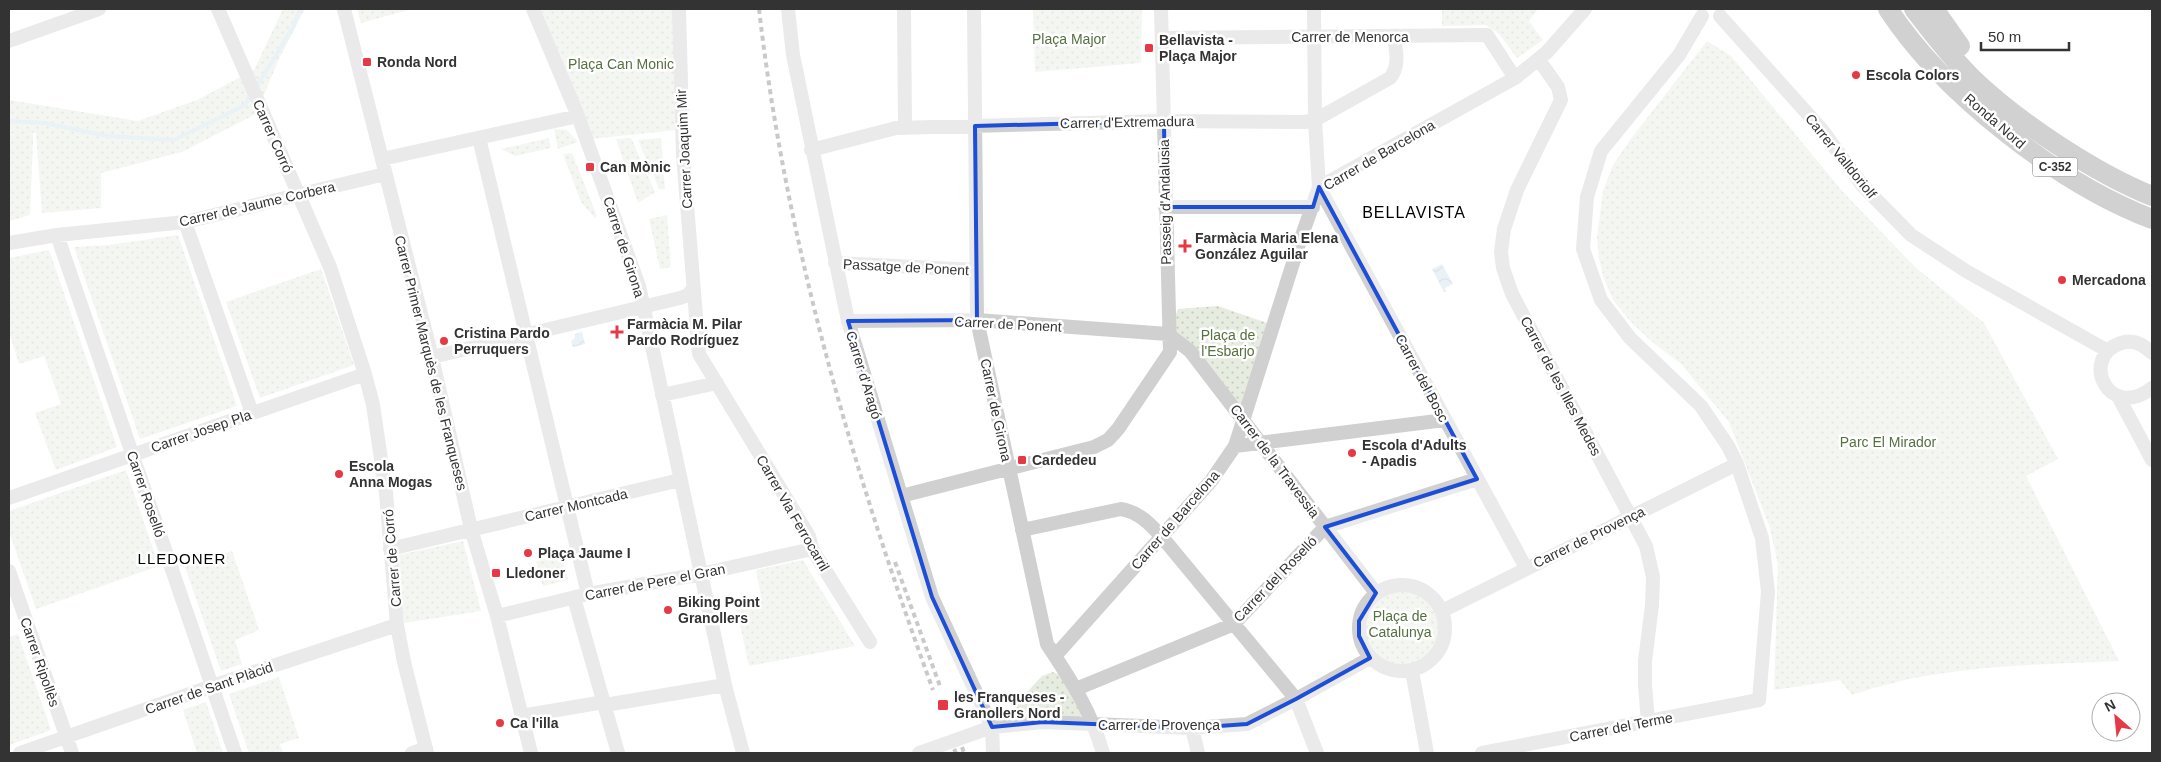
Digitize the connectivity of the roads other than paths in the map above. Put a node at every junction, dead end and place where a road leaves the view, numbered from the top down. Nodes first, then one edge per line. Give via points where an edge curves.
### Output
1 (99, 9) edge
2 (218, 9) edge
3 (344, 9) edge
4 (533, 9) edge
5 (679, 9) edge
6 (788, 9) edge
7 (904, 9) edge
8 (974, 9) edge
9 (1162, 9) edge
10 (1314, 9) edge
11 (1584, 9) edge
12 (1874, 9) edge
13 (1888, 9) edge
14 (1914, 9) edge
15 (1934, 9) edge
16 (1700, 13) edge
17 (1721, 13) edge
18 (1394, 36) junction
19 (1314, 37) junction
20 (1162, 38) junction
21 (9, 41) edge
22 (1539, 60) junction
23 (1515, 78) junction
24 (1968, 98) junction
25 (2010, 109) junction
26 (578, 116) junction
27 (1315, 120) junction
28 (1164, 121) junction
29 (975, 126) junction
30 (906, 128) junction
31 (479, 138) junction
32 (811, 150) junction
33 (382, 158) junction
34 (385, 174) junction
35 (1319, 187) junction
36 (298, 194) junction
37 (2152, 196) edge
38 (1165, 207) junction
39 (1313, 207) junction
40 (2152, 219) edge
41 (185, 222) junction
42 (57, 235) junction
43 (9, 242) edge
44 (835, 263) junction
45 (976, 270) junction
46 (693, 289) junction
47 (643, 306) junction
48 (977, 320) junction
49 (848, 321) junction
50 (527, 334) junction
51 (1168, 334) junction
52 (2108, 351) junction
53 (2152, 353) edge
54 (432, 356) junction
55 (366, 374) junction
56 (716, 383) junction
57 (2152, 388) edge
58 (662, 395) junction
59 (2118, 396) junction
60 (252, 413) junction
61 (1243, 420) junction
62 (1445, 420) junction
63 (1260, 443) junction
64 (1235, 446) junction
65 (132, 454) junction
66 (2152, 460) edge
67 (1737, 464) junction
68 (1009, 469) junction
69 (1477, 479) junction
70 (680, 480) junction
71 (901, 496) junction
72 (9, 498) edge
73 (568, 507) junction
74 (1631, 517) junction
75 (1325, 527) junction
76 (471, 529) junction
77 (1022, 530) junction
78 (1162, 537) junction
79 (390, 549) junction
80 (812, 549) junction
81 (1526, 568) junction
82 (9, 570) edge
83 (701, 574) junction
84 (1376, 593) junction
85 (588, 594) junction
86 (574, 598) junction
87 (1442, 611) junction
88 (497, 616) junction
89 (1234, 624) junction
90 (397, 625) junction
91 (870, 642) dead end
92 (1055, 656) junction
93 (1370, 658) junction
94 (1412, 671) junction
95 (725, 685) junction
96 (212, 686) junction
97 (1076, 689) junction
98 (1296, 699) junction
99 (605, 705) junction
100 (521, 716) junction
101 (1648, 722) junction
102 (1095, 725) junction
103 (992, 727) junction
104 (1192, 728) junction
105 (67, 737) junction
106 (426, 751) edge
107 (20, 753) edge
108 (72, 753) edge
109 (235, 753) edge
110 (412, 753) edge
111 (531, 753) edge
112 (618, 753) edge
113 (743, 753) edge
114 (918, 753) edge
115 (993, 753) edge
116 (1103, 753) edge
117 (1198, 753) edge
118 (1317, 753) edge
119 (1427, 753) edge
120 (1482, 753) edge

1 - 21 street
2 - 36 street, Carrer Corró
3 - 33 street, Carrer Primer Marquès de les Franqueses
4 - 26 street, Carrer de Girona
5 - 46 street, Carrer Joaquim Mir via 683,155
6 - 32 street, Carrer d'Aragó
7 - 30 street
8 - 29 street, Carrer de Girona
9 - 20 street, Passeig d'Andalusia
10 - 19 street
11 - 22 street, Carrer de Barcelona
12 - 24 highway via 1902,45 1955,95
13 - 24 highway, Ronda Nord / C-352 via 1916,45
14 - 25 highway, Ronda Nord / C-352 via 1976,82
15 - 25 highway via 1953,39 2006,94
16 - 17 street via 1709,20
16 - 67 street via 1679,55 1601,151 1587,197 1584,249 1601,300 1630,338 1701,406
17 - 52 street, Carrer Valldoriolf via 1823,131 1862,185 1911,235 1966,271
18 - 19 street, Carrer de Menorca
18 - 23 street, Carrer de Menorca via 1487,36
18 - 27 street, Carrer d'Extremadura via 1397,62 1396,71 1390,78
19 - 20 street, Carrer de Menorca
19 - 27 street
20 - 28 street, Passeig d'Andalusia
22 - 23 street, Carrer de Barcelona
22 - 74 street, Carrer de les Illes Medes via 1558,87 1561,100 1517,190 1504,230 1503,268 1512,294
23 - 35 street, Carrer de Barcelona
24 - 40 highway, Ronda Nord / C-352 via 2028,150 2079,182
25 - 37 highway, Ronda Nord / C-352 via 2058,146
26 - 31 street
26 - 47 street, Carrer de Girona via 639,286
27 - 28 street, Carrer d'Extremadura
27 - 35 street
28 - 29 street, Carrer d'Extremadura
28 - 38 street, Passeig d'Andalusia
29 - 30 street, Carrer d'Extremadura
29 - 45 street, Carrer de Girona
30 - 32 street, Carrer d'Extremadura
31 - 33 street
31 - 50 street
32 - 44 street, Carrer d'Aragó
33 - 34 street, Carrer Primer Marquès de les Franqueses
34 - 36 street, Carrer de Jaume Corbera
34 - 54 street, Carrer Primer Marquès de les Franqueses
35 - 39 street, Carrer de Barcelona
35 - 62 street, Carrer del Bosc
36 - 41 street, Carrer de Jaume Corbera
36 - 55 street, Carrer de Corró via 330,267
38 - 39 street
38 - 51 street, Passeig d'Andalusia
39 - 61 street, Carrer de Barcelona
41 - 42 street, Carrer de Jaume Corbera
41 - 60 street
42 - 43 street, Carrer de Jaume Corbera
42 - 65 street, Carrer Roselló
44 - 45 street, Passatge de Ponent
44 - 49 street, Carrer d'Aragó
45 - 48 street, Carrer de Girona
46 - 47 street via 680,298
46 - 56 street, Carrer Via Ferrocarril via 699,354
47 - 50 street
47 - 58 street, Carrer de Girona
48 - 49 street, Carrer de Ponent
48 - 51 street, Carrer de Ponent
48 - 68 street, Carrer de Girona
49 - 71 street, Carrer d'Aragó
50 - 54 street
50 - 73 street
51 - 61 street, Carrer de la Travessia via 1190,351
51 - 68 street, Passeig d'Andalusia via 1170,352 1108,440 1094,447
52 - 53 street via 2125,342 2135,342
52 - 59 street via 2100,374 2110,391
54 - 76 street, Carrer Primer Marquès de les Franqueses
55 - 60 street, Carrer Josep Pla
55 - 79 street, Carrer de Corró via 386,493
56 - 58 street
56 - 80 street, Carrer Via Ferrocarril via 809,536
57 - 59 street via 2135,398
58 - 70 street, Carrer de Girona
59 - 66 street
60 - 65 street, Carrer Josep Pla
61 - 63 street, Carrer de la Travessia
61 - 64 street, Carrer de Barcelona
62 - 63 street
62 - 69 street, Carrer del Bosc
63 - 64 street
63 - 75 street, Carrer de la Travessia
64 - 78 street, Carrer de Barcelona via 1211,481
65 - 72 street, Carrer Josep Pla
65 - 96 street, Carrer Roselló
67 - 74 street, Carrer de Provença
67 - 101 street, Carrer del Terme via 1762,538 1768,592 1759,700
68 - 71 street, Passeig d'Andalusia
68 - 77 street, Carrer de Girona
69 - 75 street, Carrer del Roselló
69 - 81 street, Carrer del Bosc
70 - 73 street, Carrer Montcada
70 - 83 street, Carrer de Girona
71 - 103 street, Carrer d'Aragó via 932,596
73 - 76 street, Carrer Montcada
73 - 85 street
74 - 81 street, Carrer de Provença
74 - 101 street, Carrer de les Illes Medes via 1646,546 1653,577 1645,661
75 - 84 street, Carrer de la Travessia
75 - 89 street, Carrer del Roselló
76 - 79 street, Carrer Montcada
76 - 88 street, Carrer Primer Marquès de les Franqueses
77 - 78 street via 1121,509 1140,516
77 - 92 street, Carrer de Girona via 1047,644
78 - 89 street
78 - 92 street, Carrer de Barcelona
79 - 90 street, Carrer de Corró
80 - 83 street, Carrer de Pere el Gran
80 - 91 street, Carrer Via Ferrocarril
81 - 87 street, Carrer de Provença
82 - 105 street, Carrer Ripollès
83 - 85 street, Carrer de Pere el Gran
83 - 95 street, Carrer de Girona
84 - 87 street via 1400,584 1416,586 1436,599
84 - 93 street via 1363,608 1359,621 1359,636
85 - 86 street, Carrer de Pere el Gran
86 - 88 street, Carrer de Pere el Gran
86 - 99 street
87 - 94 street via 1446,627 1441,649 1432,660
88 - 100 street, Carrer Primer Marquès de les Franqueses
89 - 97 street, Carrer del Roselló
89 - 98 street
90 - 96 street, Carrer de Sant Plàcid
90 - 106 street, Carrer de Corró
92 - 97 street, Carrer de Girona
93 - 94 street via 1390,670
93 - 98 street, Carrer de Provença
94 - 119 street
95 - 99 street
95 - 113 street, Carrer de Girona
96 - 105 street, Carrer de Sant Plàcid
96 - 109 street, Carrer Roselló
97 - 102 street, Carrer de Girona
98 - 104 street, Carrer de Provença via 1247,724
98 - 118 street
99 - 100 street via 598,703
99 - 112 street
100 - 111 street, Carrer Primer Marquès de les Franqueses
101 - 120 street, Carrer del Terme
102 - 103 street, Carrer de Provença via 1043,722
102 - 104 street, Carrer de Provença
102 - 116 street, Carrer de Girona
103 - 114 street, bridge
103 - 115 street
104 - 117 street
105 - 107 street, Carrer de Sant Plàcid
105 - 108 street, Carrer Ripollès
106 - 110 street

